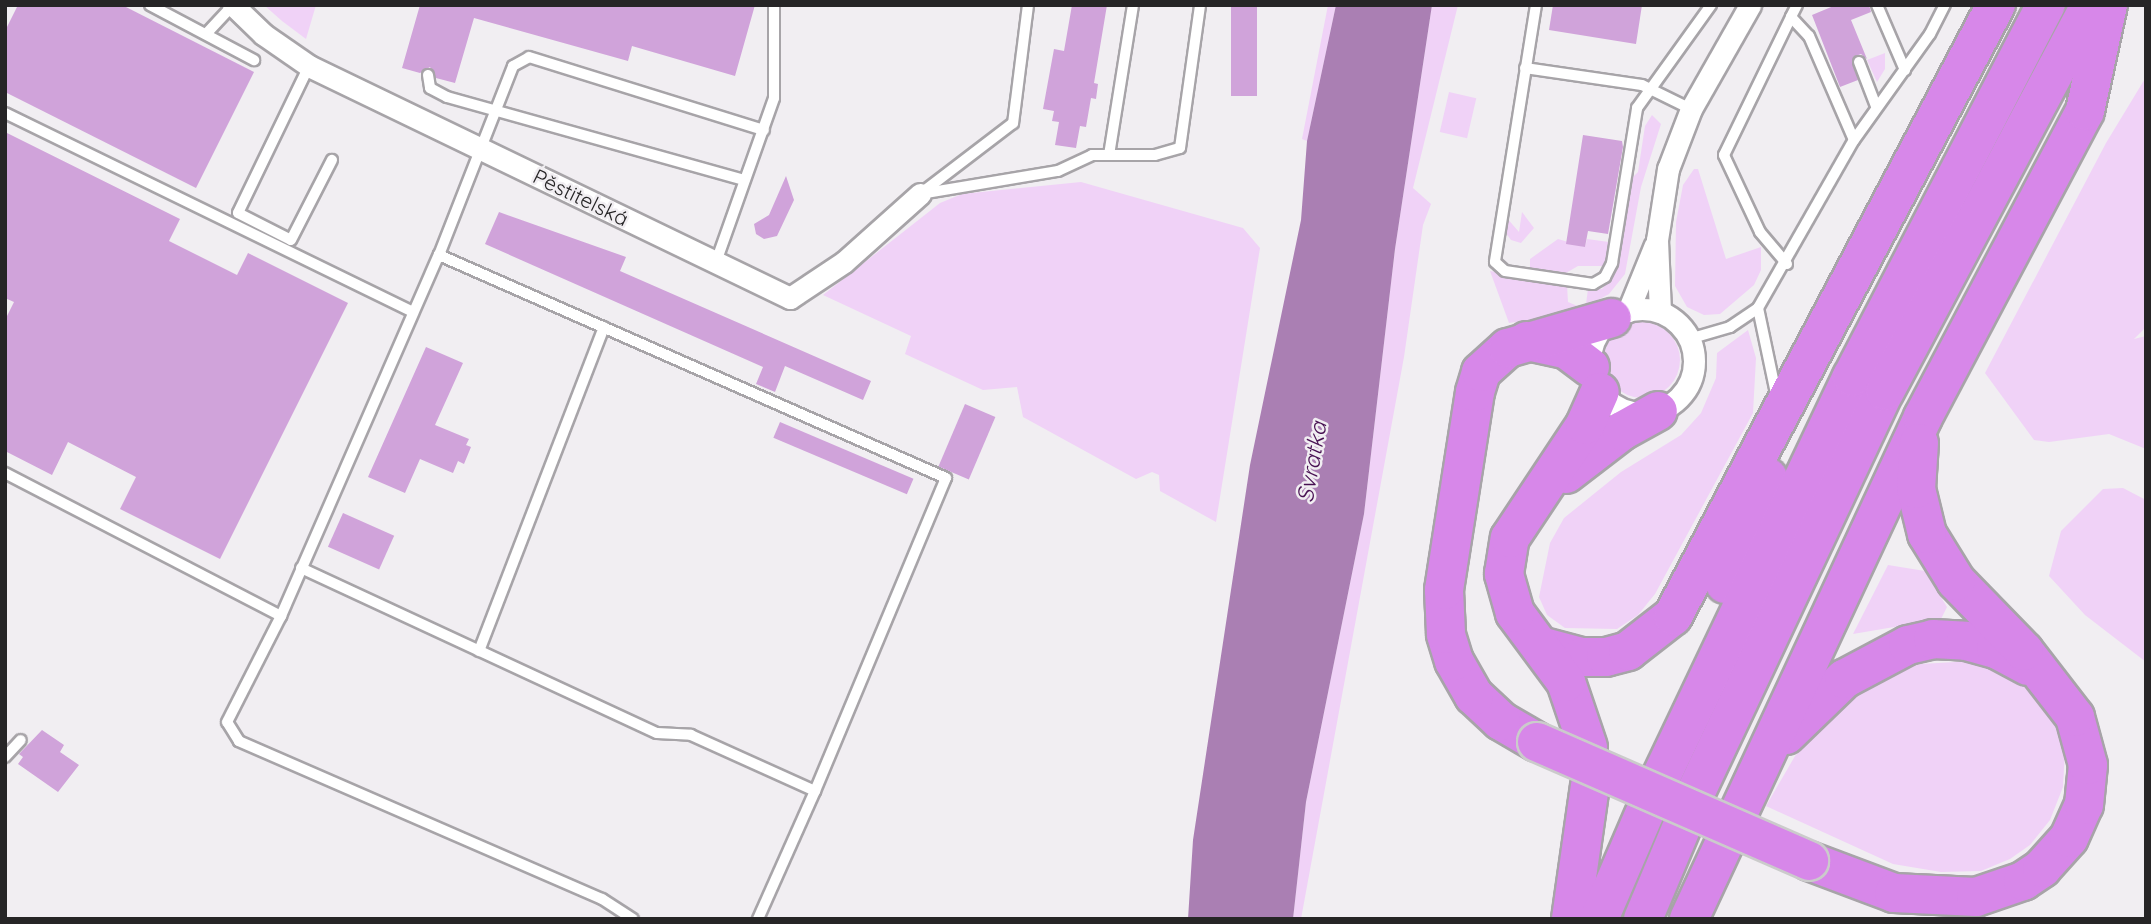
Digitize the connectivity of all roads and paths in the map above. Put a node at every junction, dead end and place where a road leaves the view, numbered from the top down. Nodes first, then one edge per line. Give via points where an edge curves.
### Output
1 (150, 5) edge
2 (233, 5) edge
3 (774, 5) edge
4 (1028, 5) edge
5 (1133, 5) edge
6 (1200, 5) edge
7 (1536, 5) edge
8 (1711, 5) edge
9 (1750, 5) edge
10 (1797, 5) edge
11 (1877, 5) edge
12 (1945, 5) edge
13 (1996, 5) edge
14 (2046, 5) edge
15 (2090, 5) edge
16 (2108, 5) edge
17 (1791, 17) junction
18 (206, 34) junction
19 (254, 60) dead end
20 (1859, 62) dead end
21 (309, 66) junction
22 (1525, 68) junction
23 (1905, 70) junction
24 (428, 75) dead end
25 (1653, 89) junction
26 (1876, 106) junction
27 (495, 108) junction
28 (1691, 109) junction
29 (5, 113) edge
30 (764, 130) junction
31 (1854, 140) junction
32 (482, 149) junction
33 (1109, 155) junction
34 (331, 160) dead end
35 (744, 180) junction
36 (920, 194) junction
37 (1657, 240) junction
38 (439, 255) junction
39 (716, 262) junction
40 (1787, 264) junction
41 (1758, 308) junction
42 (413, 312) junction
43 (1660, 312) junction
44 (1620, 314) junction
45 (604, 327) junction
46 (1689, 339) junction
47 (1525, 341) junction
48 (1811, 353) junction
49 (1595, 379) junction
50 (1775, 388) dead end
51 (1658, 411) junction
52 (1923, 417) junction
53 (5, 473) edge
54 (1547, 487) junction
55 (301, 568) junction
56 (281, 616) junction
57 (1544, 647) junction
58 (479, 651) junction
59 (2045, 677) junction
60 (21, 740) dead end
61 (1588, 747) dead end
62 (5, 757) edge
63 (1590, 785) dead end
64 (1652, 788) junction
65 (815, 791) junction
66 (1736, 818) junction
67 (633, 919) edge
68 (758, 919) edge
69 (1571, 919) edge
70 (1599, 919) edge
71 (1643, 919) edge
72 (1689, 919) edge

1 - 18 lane
2 - 18 lane
2 - 21 street, Pěstitelská via 263,34
3 - 30 lane via 774,98
4 - 36 lane via 1013,123
5 - 33 lane
6 - 33 lane via 1180,148 1155,155
7 - 22 lane
8 - 25 lane
9 - 28 street
10 - 17 lane
11 - 23 lane
12 - 23 lane
13 - 48 highway
14 - 64 highway via 1852,377
15 - 71 highway via 1885,391 1688,810
16 - 52 highway via 2085,111
17 - 31 lane via 1809,36
17 - 40 lane via 1724,155 1760,232
18 - 19 lane
20 - 26 lane
21 - 32 street, Pěstitelská
21 - 34 lane via 238,213 291,240
22 - 25 lane
22 - 25 lane via 1495,262 1505,271 1593,284 1605,277 1612,263 1637,108
23 - 26 lane
24 - 27 lane via 429,88 447,97
25 - 28 lane
26 - 31 lane
27 - 30 lane via 513,66 528,57
27 - 32 lane
27 - 35 lane
28 - 37 street via 1668,169
29 - 42 lane
30 - 35 lane
31 - 40 lane
32 - 38 lane
32 - 39 street, Pěstitelská
33 - 36 lane via 1092,155 1058,171
35 - 39 lane
36 - 39 street, Pěstitelská via 844,262 790,298
37 - 43 street
37 - 44 street
38 - 42 lane
38 - 45 lane
40 - 41 lane
41 - 46 lane via 1730,327
41 - 50 lane
42 - 55 lane
43 - 44 street
43 - 46 street via 1682,327
44 - 47 highway
44 - 49 street via 1594,340
45 - 58 lane
45 - 65 lane via 946,478
46 - 51 street via 1693,353 1690,382 1677,399
47 - 49 highway via 1566,349
47 - 59 highway, bridge via 1493,358 1481,372 1444,590 1443,619 1454,661 1474,696 1500,721 1537,742 1809,861 1894,893 1949,899 2001,890 2042,868 2078,823 2088,765 2075,717
48 - 57 highway via 1673,616 1628,651 1606,657
48 - 64 highway via 1786,432
49 - 51 street via 1620,408
49 - 54 highway
51 - 54 highway via 1622,431
52 - 59 highway via 1916,489 1930,542 1956,581
52 - 66 highway
53 - 56 lane
54 - 57 highway via 1510,538 1504,574 1515,613
55 - 56 lane
55 - 58 lane
56 - 67 lane via 227,722 239,741 602,899
57 - 61 highway via 1574,700
58 - 65 lane via 657,733 691,735
59 - 66 highway via 1996,649 1966,641 1933,639 1885,653 1804,713
60 - 62 lane
63 - 69 highway
64 - 70 highway
65 - 68 lane
66 - 72 highway

